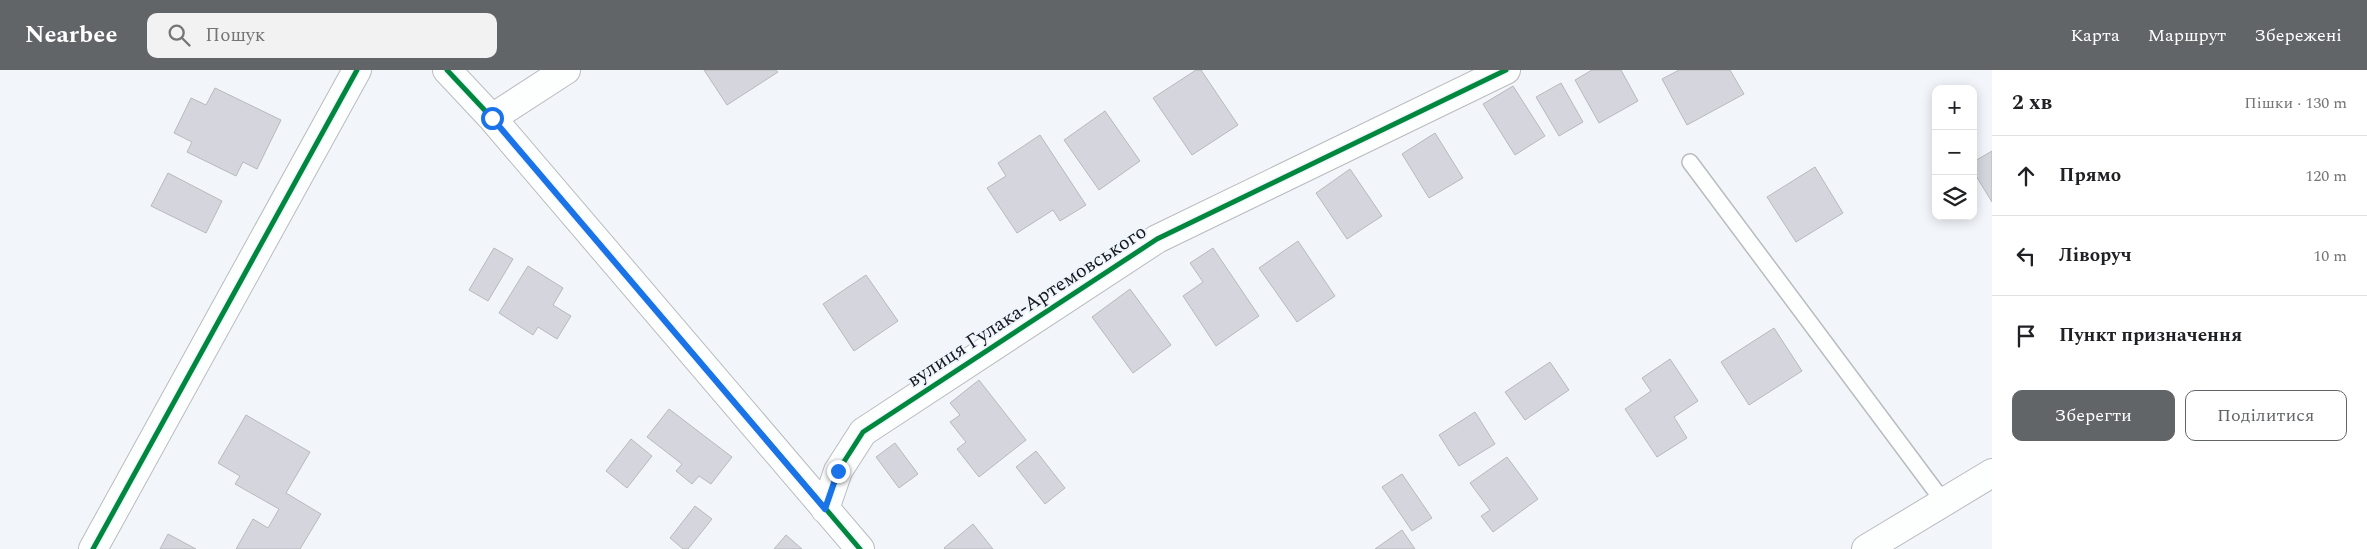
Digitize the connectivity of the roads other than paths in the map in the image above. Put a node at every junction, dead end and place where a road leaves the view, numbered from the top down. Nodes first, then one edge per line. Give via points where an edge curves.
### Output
1 (357, 70) edge
2 (447, 70) edge
3 (566, 70) edge
4 (1506, 70) edge
5 (492, 118) junction
6 (1690, 162) dead end
7 (1992, 473) edge
8 (1943, 501) junction
9 (825, 509) junction
10 (93, 549) edge
11 (860, 549) edge
12 (1866, 549) edge

1 - 10 street
2 - 5 street
3 - 5 street
4 - 9 street, вулиця Гулака-Артемовського via 1157,239 863,432 838,471
5 - 9 street
6 - 8 lane
7 - 8 street
8 - 12 street
9 - 11 street

